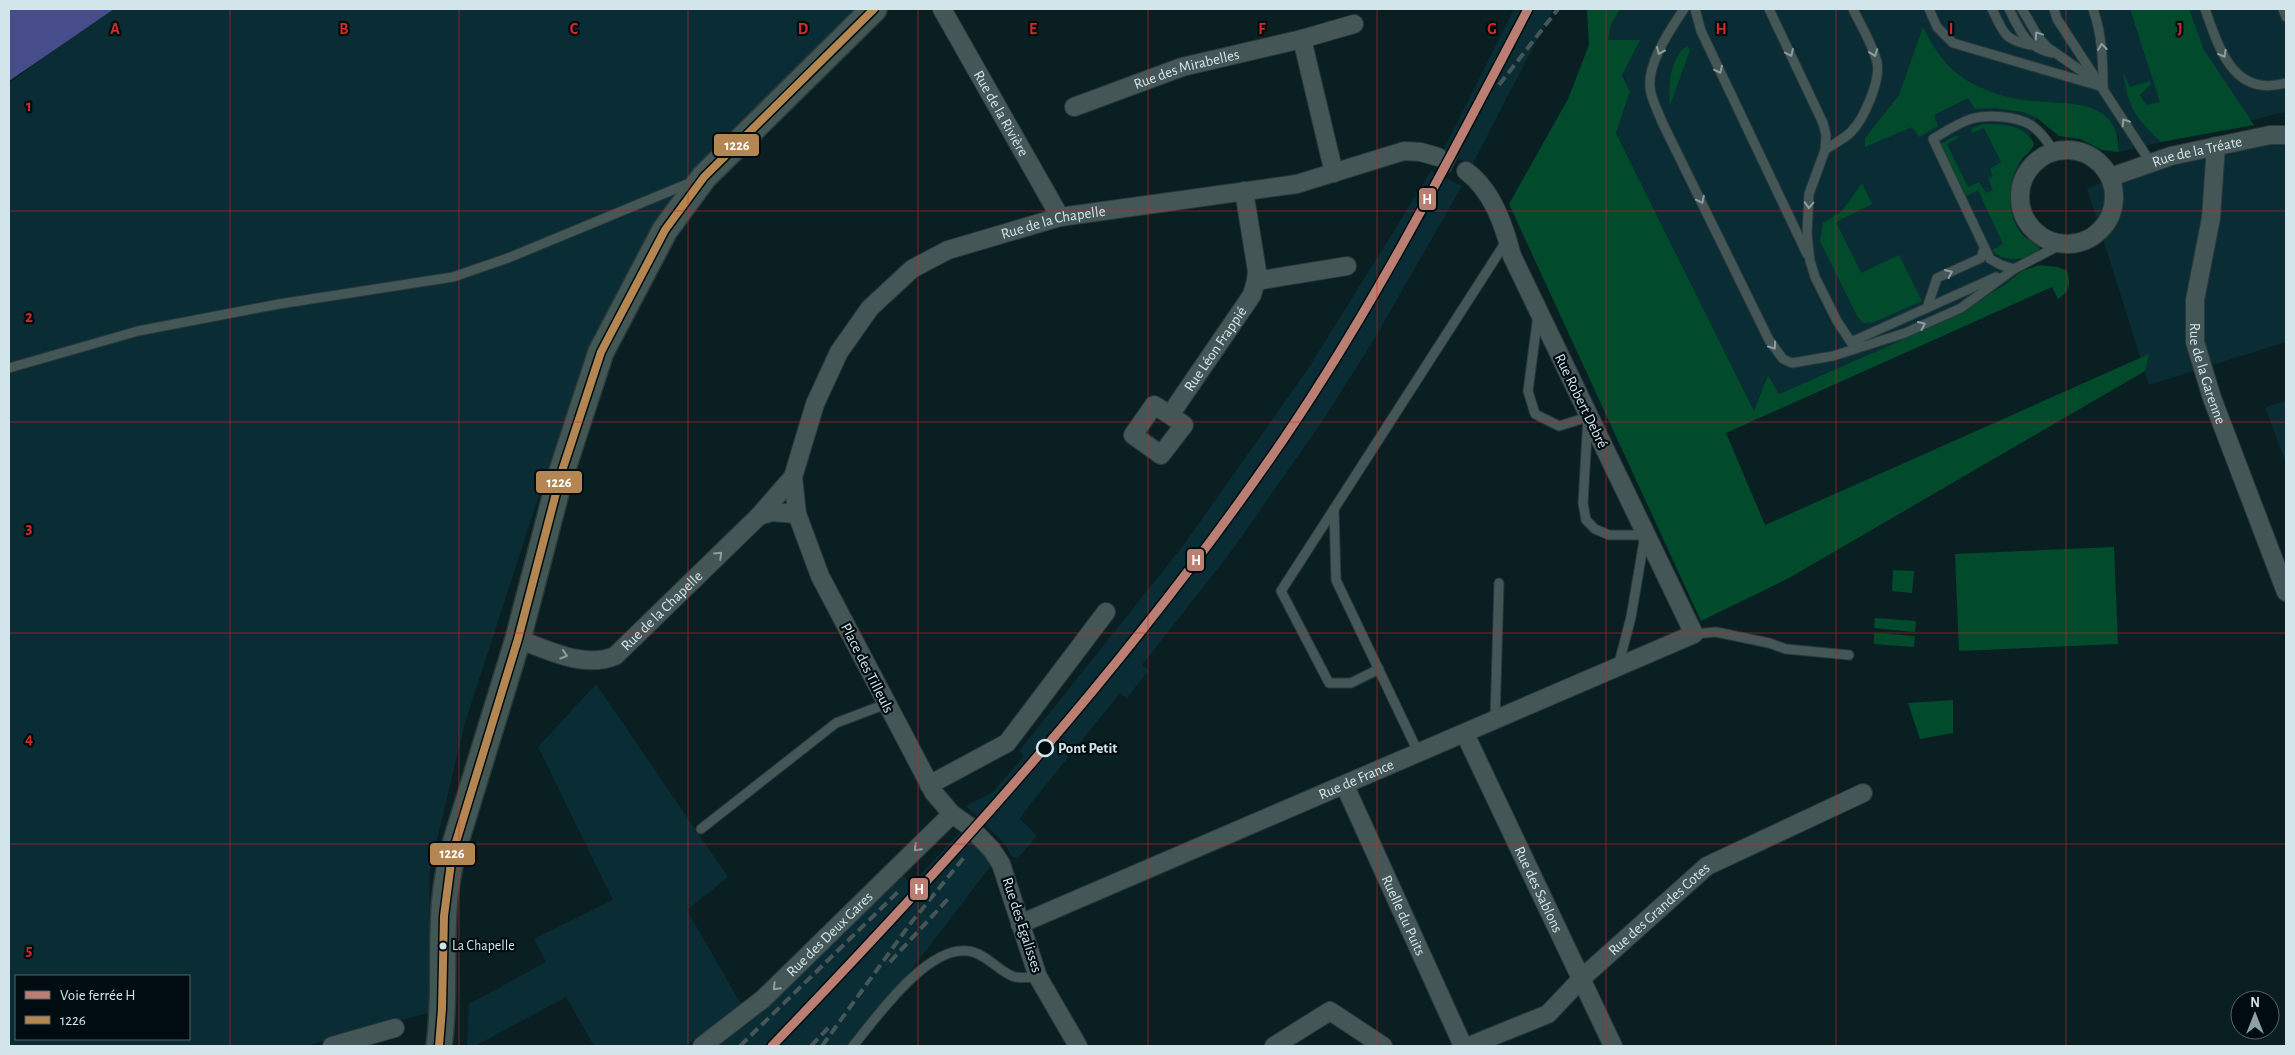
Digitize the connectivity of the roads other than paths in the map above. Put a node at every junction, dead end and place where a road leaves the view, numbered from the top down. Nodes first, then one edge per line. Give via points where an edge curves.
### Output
1 (874, 9) edge
2 (942, 9) edge
3 (1684, 9) edge
4 (1695, 9) edge
5 (1769, 9) edge
6 (1853, 9) edge
7 (1929, 9) edge
8 (1992, 9) edge
9 (2009, 9) edge
10 (2022, 9) edge
11 (2054, 9) edge
12 (2093, 9) edge
13 (2205, 9) edge
14 (2283, 9) edge
15 (2286, 18) edge
16 (1354, 24) dead end
17 (1302, 39) junction
18 (2030, 45) junction
19 (2057, 54) junction
20 (2286, 83) edge
21 (2103, 87) junction
22 (1074, 107) dead end
23 (2286, 135) edge
24 (2216, 146) junction
25 (1825, 150) junction
26 (2054, 152) junction
27 (1438, 157) tunnel mouth
28 (2152, 163) junction
29 (1466, 171) tunnel mouth
30 (1334, 172) junction
31 (704, 177) junction
32 (2110, 177) junction
33 (1244, 191) junction
34 (1060, 217) junction
35 (1508, 239) junction
36 (2062, 244) junction
37 (1984, 249) junction
38 (1810, 261) junction
39 (1347, 266) dead end
40 (2014, 269) junction
41 (1256, 281) junction
42 (1927, 308) junction
43 (1538, 311) junction
44 (1851, 342) junction
45 (1862, 346) junction
46 (9, 368) edge
47 (1170, 414) dead end
48 (1588, 417) junction
49 (793, 477) junction
50 (1334, 509) junction
51 (797, 514) junction
52 (759, 516) junction
53 (1645, 535) junction
54 (1499, 583) dead end
55 (2286, 592) edge
56 (1106, 612) dead end
57 (1694, 634) junction
58 (518, 639) junction
59 (1849, 655) dead end
60 (1618, 667) junction
61 (1379, 669) junction
62 (886, 704) junction
63 (1494, 722) junction
64 (1465, 734) junction
65 (1419, 754) junction
66 (929, 785) junction
67 (1345, 786) junction
68 (1863, 793) dead end
69 (952, 814) junction
70 (701, 829) dead end
71 (1020, 924) junction
72 (1038, 977) junction
73 (1582, 978) junction
74 (395, 1028) dead end
75 (332, 1046) edge
76 (439, 1046) edge
77 (702, 1046) edge
78 (853, 1046) edge
79 (1078, 1046) edge
80 (1274, 1046) edge
81 (1383, 1046) edge
82 (1463, 1046) edge
83 (1469, 1046) edge
84 (1613, 1046) edge

1 - 31 street
2 - 34 street, Rue de la Rivière
3 -> 45 lane via 1650,73 1650,92 1769,340 1783,359 1792,363 1833,356
4 -> 38 lane via 1700,31
5 -> 25 lane via 1823,123
6 -> 25 lane via 1873,50 1877,79 1873,96 1852,132
7 - 21 lane via 1937,27 1953,44
8 - 18 lane via 2012,41
9 - 18 lane
19 -> 10 lane via 2039,38
11 - 21 lane via 2057,19
21 -> 12 lane via 2103,54
13 -> 20 lane via 2222,56 2247,83 2276,86
14 - 15 lane
16 - 17 street, Rue des Mirabelles
17 - 22 street, Rue des Mirabelles via 1182,67
17 - 30 street
18 - 19 lane
19 - 21 lane
28 -> 21 lane
23 - 24 street, Rue de la Tréate
24 - 28 street, Rue de la Tréate
24 - 55 street, Rue de la Garenne via 2211,218 2195,300 2195,342 2212,398
25 -> 38 lane via 1809,194 1807,234
26 - 32 street via 2076,150 2090,155 2102,164
26 - 36 street via 2034,163 2024,177 2020,192 2021,209 2039,235
26 - 37 lane via 2045,137 2031,125 2012,118 1971,119 1932,139
27 - 30 street, Rue de la Chapelle via 1404,151
28 - 32 street, Rue de la Tréate
29 - 35 street, Rue Robert Debré via 1478,180 1490,197
30 - 33 street, Rue de la Chapelle via 1297,184
31 - 46 lane via 508,258 453,276 279,304 138,332
31 - 58 street via 665,230 600,352 560,474
32 - 36 street via 2115,192 2108,221 2086,240
33 - 34 street, Rue de la Chapelle
33 - 41 street
34 - 49 street, Rue de la Chapelle via 948,250 912,270 870,308 839,352 815,404
35 - 43 street, Rue Robert Debré via 1512,256
35 - 50 lane
36 - 40 lane
37 - 40 lane via 1990,258
42 -> 37 lane via 1937,278 1981,258
38 - 44 lane via 1837,321
39 - 41 street
40 - 42 lane
45 -> 40 lane via 1905,333 1961,308
41 - 47 street, Rue Léon Frappié via 1252,295
42 - 44 lane
43 - 48 street, Rue Robert Debré
43 - 48 lane via 1528,391 1534,414 1559,426
44 - 45 lane
48 - 53 street, Rue Robert Debré
48 - 53 lane via 1586,520 1595,529 1609,535
49 - 51 street, Rue de la Chapelle
49 - 52 street, Rue de la Chapelle
50 - 61 lane via 1336,580
50 - 61 lane via 1281,591 1329,683 1351,683
51 - 52 street via 772,512
51 - 62 street, Place des Tilleuls via 820,576
58 -> 52 street, Rue de la Chapelle via 585,660 601,661 614,656
53 - 57 street, Rue Robert Debré
53 - 60 lane via 1631,617
54 - 63 lane
56 - 66 street via 1007,743
57 - 59 lane via 1716,632 1786,649
57 - 60 street, Rue de France
58 - 76 street via 448,871 443,1021
60 - 63 street, Rue de France
61 - 65 lane
62 - 66 street, Place des Tilleuls
62 - 70 lane via 836,723
63 - 64 street, Rue de France
64 - 65 street, Rue de France
64 - 73 street, Rue des Sablons
65 - 67 street, Rue de France
66 - 69 street, Place des Tilleuls
67 - 71 street, Rue de France
67 - 82 street, Ruelle du Puits
68 - 73 street, Rue des Grandes Cotes via 1706,866
69 - 71 street, Rue des Egalisses via 969,826 1001,864
69 -> 77 street, Rue des Deux Gares via 763,1000
71 - 72 street, Rue des Egalisses
72 - 78 lane via 1014,977 986,958 968,951 948,954 930,962 899,991
72 - 79 street, Rue des Egalisses
73 - 83 street, Rue des Grandes Cotes via 1548,1014
73 - 84 street, Rue des Sablons
74 - 75 street
80 - 81 street via 1330,1011

